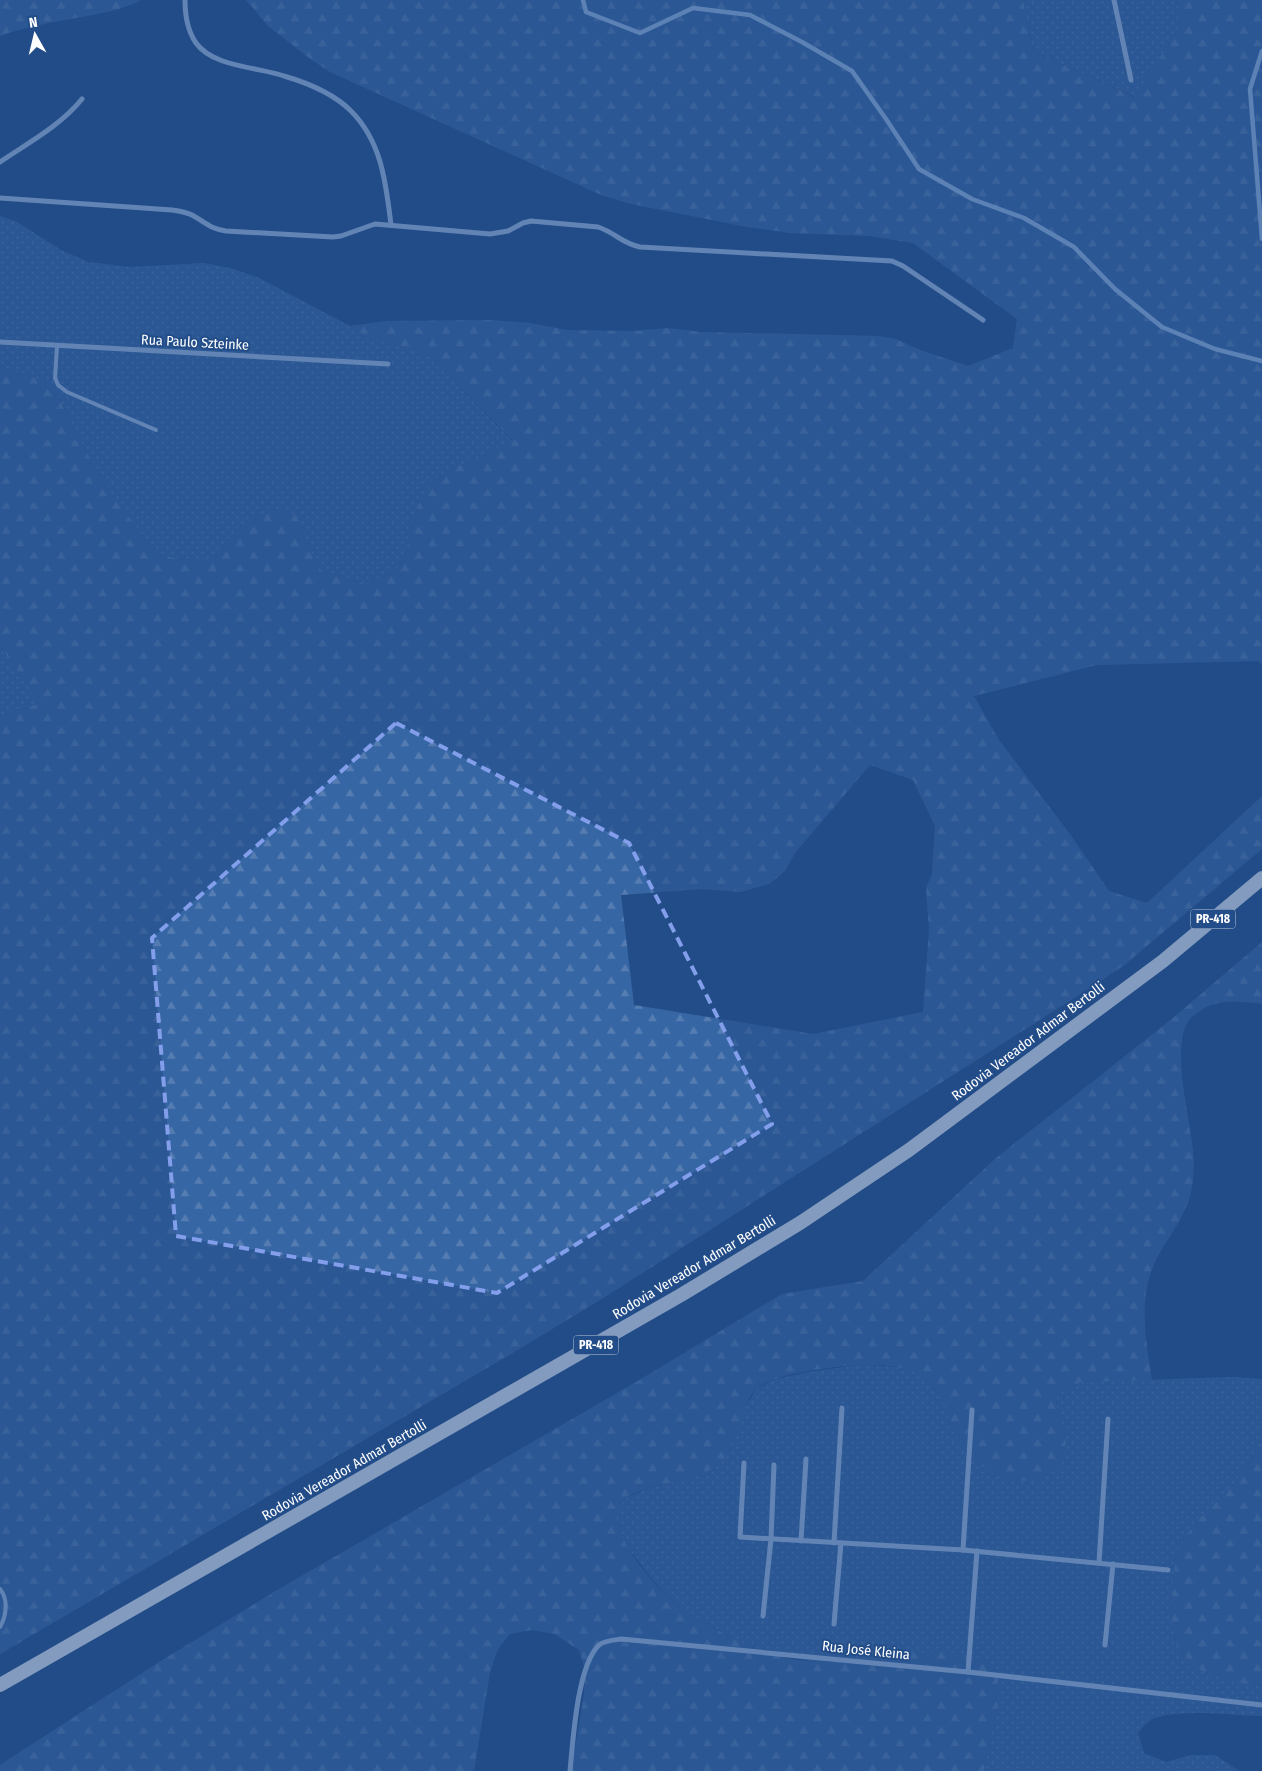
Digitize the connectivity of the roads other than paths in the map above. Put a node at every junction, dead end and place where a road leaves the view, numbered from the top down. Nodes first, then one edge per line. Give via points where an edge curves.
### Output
1 (185, 0) edge
2 (1114, 0) edge
3 (1131, 80) dead end
4 (82, 99) dead end
5 (0, 162) edge
6 (0, 198) edge
7 (391, 225) junction
8 (983, 320) dead end
9 (0, 342) edge
10 (57, 346) junction
11 (388, 364) dead end
12 (156, 430) dead end
13 (1262, 878) edge
14 (842, 1408) dead end
15 (972, 1410) dead end
16 (1108, 1419) dead end
17 (806, 1459) dead end
18 (744, 1463) dead end
19 (774, 1465) dead end
20 (771, 1539) junction
21 (801, 1540) junction
22 (834, 1543) junction
23 (840, 1543) junction
24 (963, 1550) junction
25 (977, 1551) junction
26 (1099, 1563) junction
27 (1113, 1564) junction
28 (1168, 1570) dead end
29 (0, 1589) edge
30 (763, 1616) dead end
31 (834, 1624) dead end
32 (0, 1627) edge
33 (1105, 1645) dead end
34 (968, 1672) junction
35 (0, 1685) edge
36 (1262, 1705) edge
37 (570, 1771) edge

1 - 7 street via 189,31 197,45 211,56 315,88 352,112 376,148
2 - 3 street
4 - 5 street via 61,121
6 - 7 street via 172,210 193,216 216,230 226,231 333,237 375,224
7 - 8 street via 490,234 539,221 598,226 624,242 640,247 892,262 903,266
9 - 10 street, Rua Paulo Szteinke
10 - 11 street, Rua Paulo Szteinke
10 - 12 lane via 58,385 67,392
13 - 35 highway, Rodovia Vereador Admar Bertolli / PR-418 via 1163,961 932,1133 800,1223 681,1295
14 - 22 street
15 - 24 street
16 - 26 street
17 - 21 street
18 - 20 street via 740,1537
19 - 20 street
20 - 21 street
20 - 30 street
21 - 22 street
22 - 23 street
23 - 24 street
23 - 31 street
24 - 25 street
25 - 26 street
25 - 34 street
26 - 27 street
27 - 28 street
27 - 33 street
29 - 32 lane via 6,1617
34 - 36 street, Rua José Kleina
34 - 37 street, Rua José Kleina via 620,1639 600,1644 587,1662

